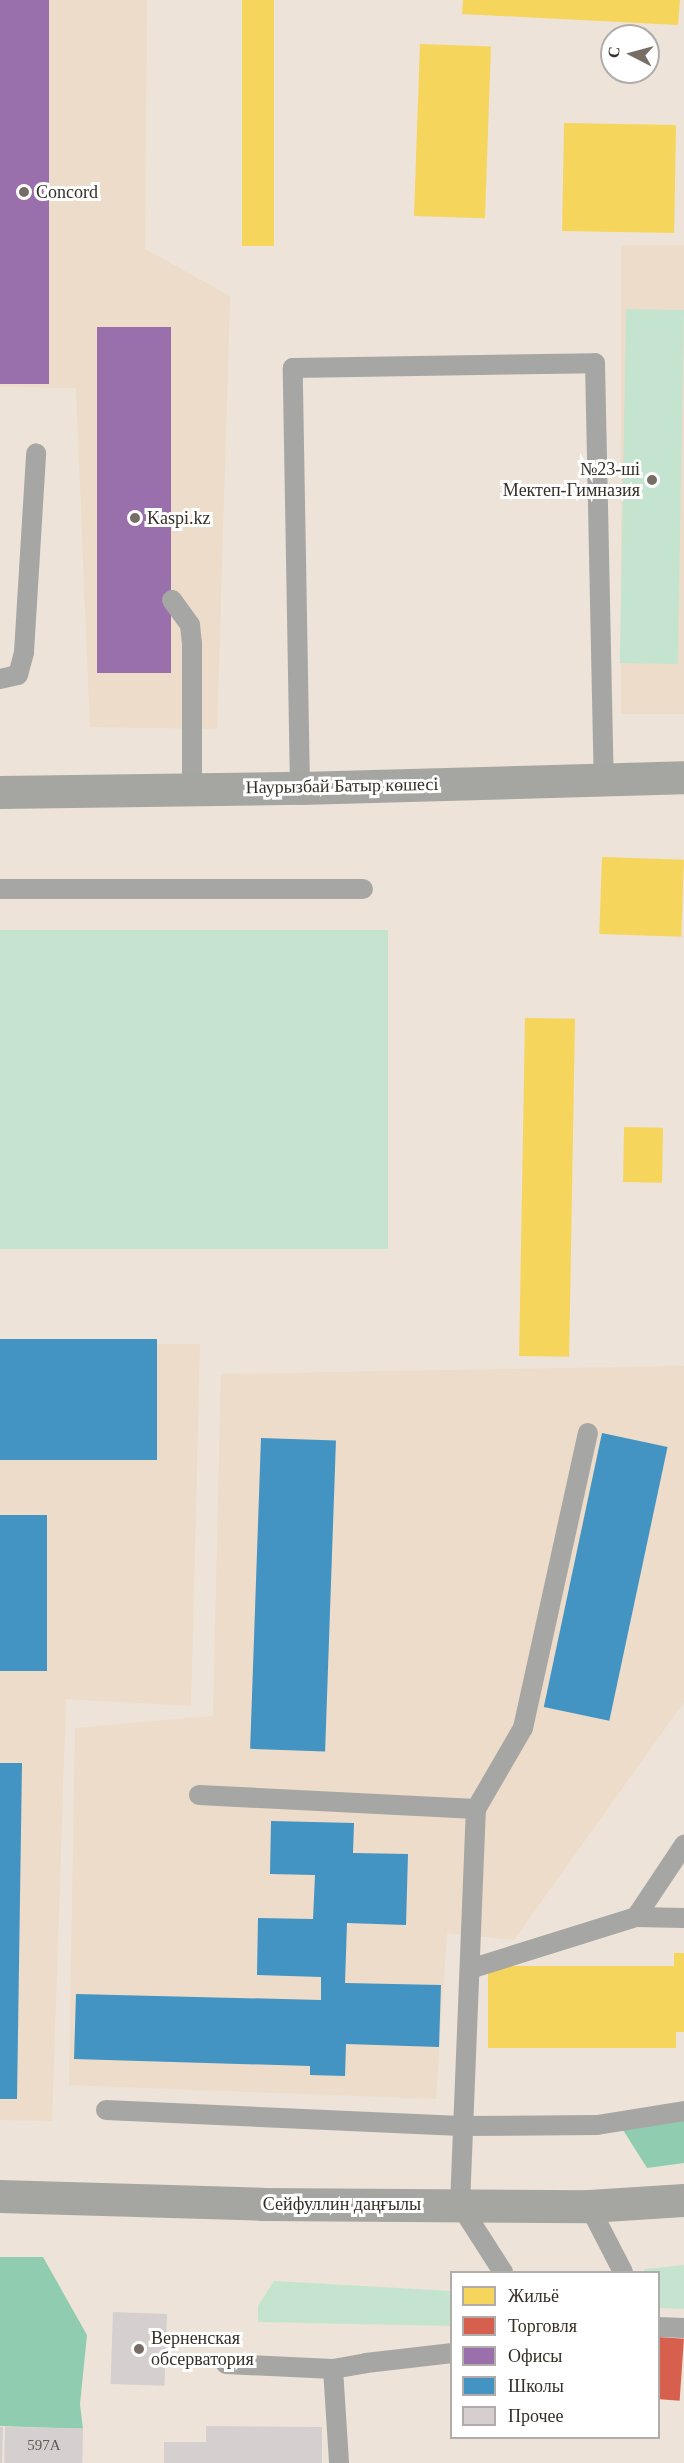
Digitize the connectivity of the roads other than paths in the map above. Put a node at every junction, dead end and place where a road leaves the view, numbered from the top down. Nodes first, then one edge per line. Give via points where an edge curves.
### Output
1 (36, 453) dead end
2 (172, 600) dead end
3 (0, 679) edge
4 (684, 777) edge
5 (604, 780) junction
6 (300, 788) junction
7 (192, 789) junction
8 (0, 792) edge
9 (0, 889) edge
10 (363, 889) dead end
11 (588, 1432) dead end
12 (199, 1795) dead end
13 (476, 1809) junction
14 (684, 1845) edge
15 (636, 1917) junction
16 (684, 1918) edge
17 (470, 1969) junction
18 (106, 2110) dead end
19 (684, 2111) edge
20 (461, 2126) junction
21 (0, 2196) edge
22 (684, 2200) edge
23 (460, 2205) junction
24 (589, 2206) junction
25 (502, 2271) edge
26 (622, 2271) edge
27 (660, 2327) edge
28 (684, 2328) edge
29 (450, 2353) edge
30 (226, 2364) dead end
31 (333, 2369) junction
32 (339, 2463) edge

1 - 3 lane via 24,652 18,675
2 - 7 lane via 190,625
4 - 5 main road, Наурызбай Батыр көшесі
5 - 6 main road, Наурызбай Батыр көшесі
5 - 6 lane via 595,363 293,368
6 - 7 main road, Наурызбай Батыр көшесі
7 - 8 main road, Наурызбай Батыр көшесі
9 - 10 lane
11 - 13 lane via 523,1728
12 - 13 lane
13 - 17 lane
14 - 15 lane
15 - 16 lane
15 - 17 lane
17 - 20 lane
18 - 20 lane
19 - 20 lane via 597,2125
20 - 23 lane
21 - 23 main road, Сейфуллин даңғылы
22 - 24 main road, Сейфуллин даңғылы
23 - 24 main road, Сейфуллин даңғылы
23 - 25 lane
24 - 26 lane
27 - 28 lane
29 - 31 lane
30 - 31 lane
31 - 32 lane

